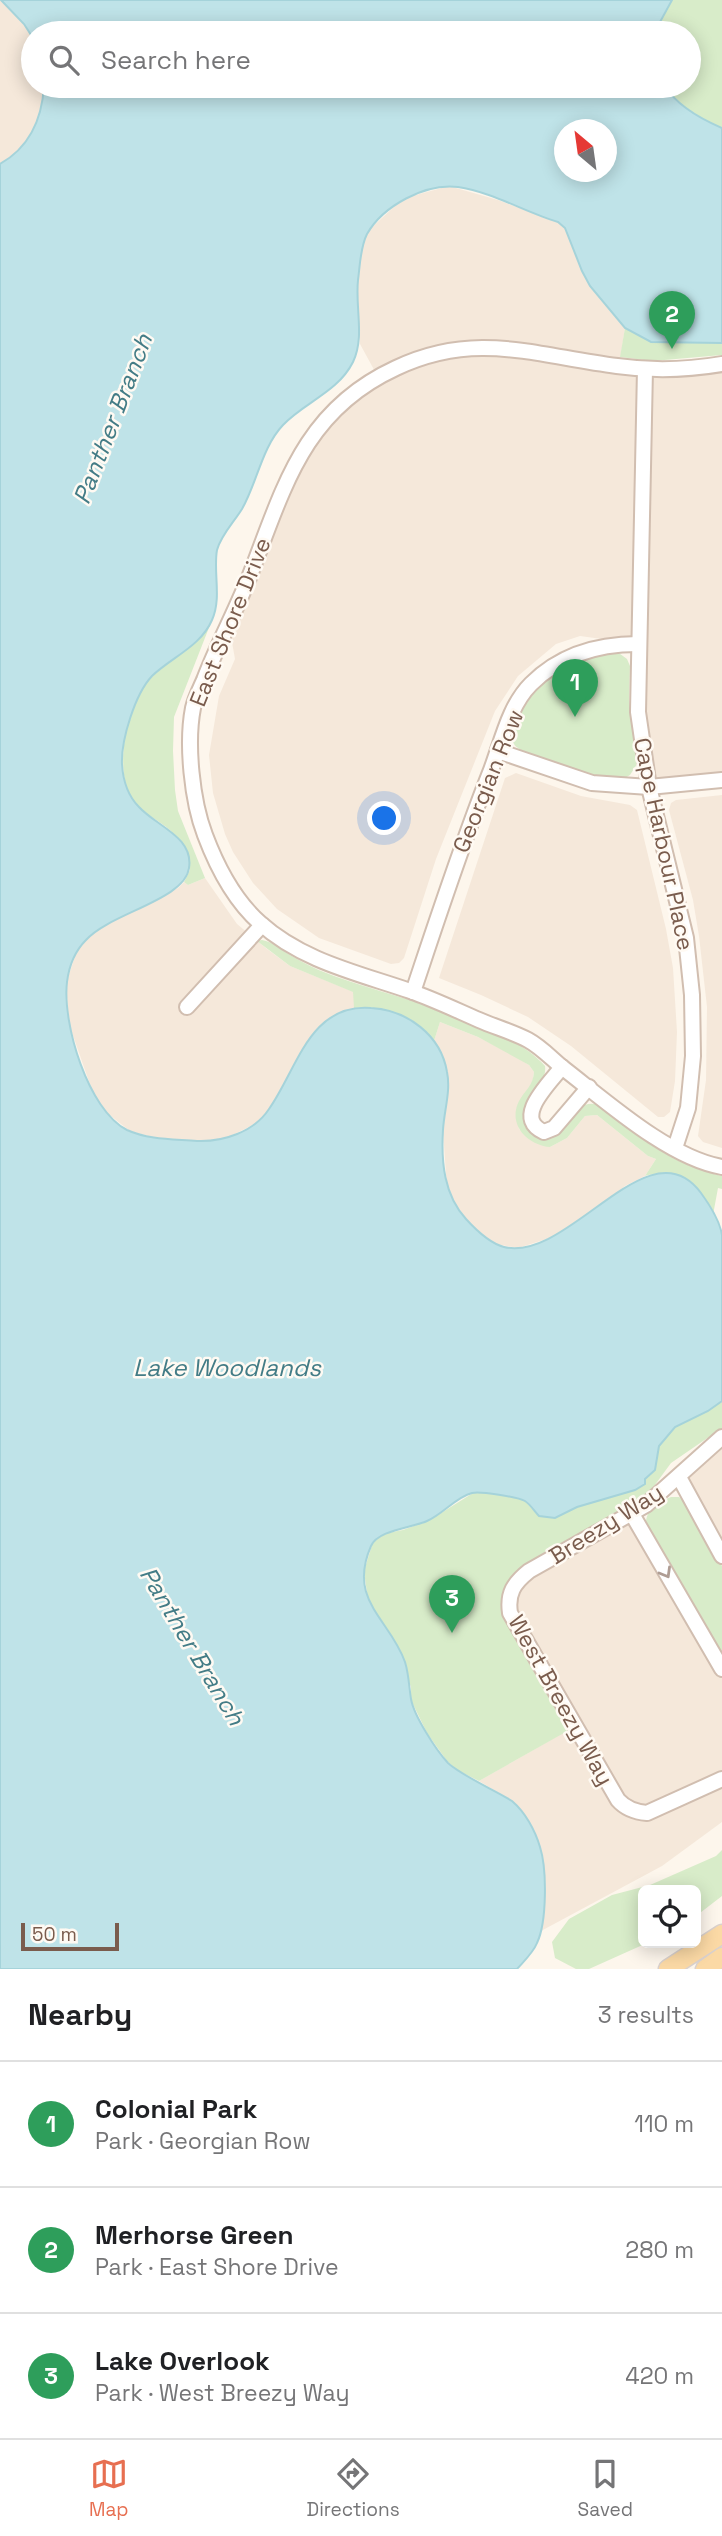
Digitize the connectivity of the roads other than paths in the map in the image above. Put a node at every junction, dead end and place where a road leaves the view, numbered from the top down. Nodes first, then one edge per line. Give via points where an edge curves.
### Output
1 (722, 364) edge
2 (645, 369) junction
3 (638, 644) junction
4 (498, 751) junction
5 (722, 779) edge
6 (649, 787) junction
7 (262, 925) junction
8 (413, 992) junction
9 (187, 1007) dead end
10 (562, 1067) junction
11 (589, 1087) junction
12 (675, 1148) junction
13 (722, 1167) edge
14 (722, 1437) edge
15 (679, 1477) junction
16 (632, 1514) junction
17 (722, 1556) edge
18 (518, 1580) joint
19 (722, 1669) edge
20 (722, 1779) edge
21 (722, 1934) edge
22 (722, 1957) edge
23 (668, 1969) edge
24 (705, 1969) edge

1 - 2 street, East Shore Drive
2 - 3 street, Cape Harbour Place
2 - 7 street, East Shore Drive via 488,346 439,353 399,366 362,387 325,419 293,465 193,708 190,764 197,814 216,863
3 - 4 street, Georgian Row via 613,643 583,650 558,663 531,684 511,715
3 - 6 street, Cape Harbour Place via 638,712
4 - 6 street via 592,783
4 - 8 street, Georgian Row
5 - 6 street
6 - 12 street, Cape Harbour Place via 686,938 692,996 688,1108
7 - 8 street, East Shore Drive via 306,955
7 - 9 street
8 - 10 street, East Shore Drive via 530,1041
10 - 11 street, East Shore Drive
10 - 11 street via 532,1107 529,1119 534,1128 544,1132 554,1128
11 - 12 street, East Shore Drive
12 - 13 street, East Shore Drive
14 - 15 street, Breezy Way
15 - 16 street, Breezy Way
15 - 17 street
16 - 18 street, Breezy Way
16 -> 19 street
18 - 20 street, West Breezy Way via 508,1601 510,1613 618,1800 634,1812 647,1813
21 - 23 main road
22 - 24 main road

